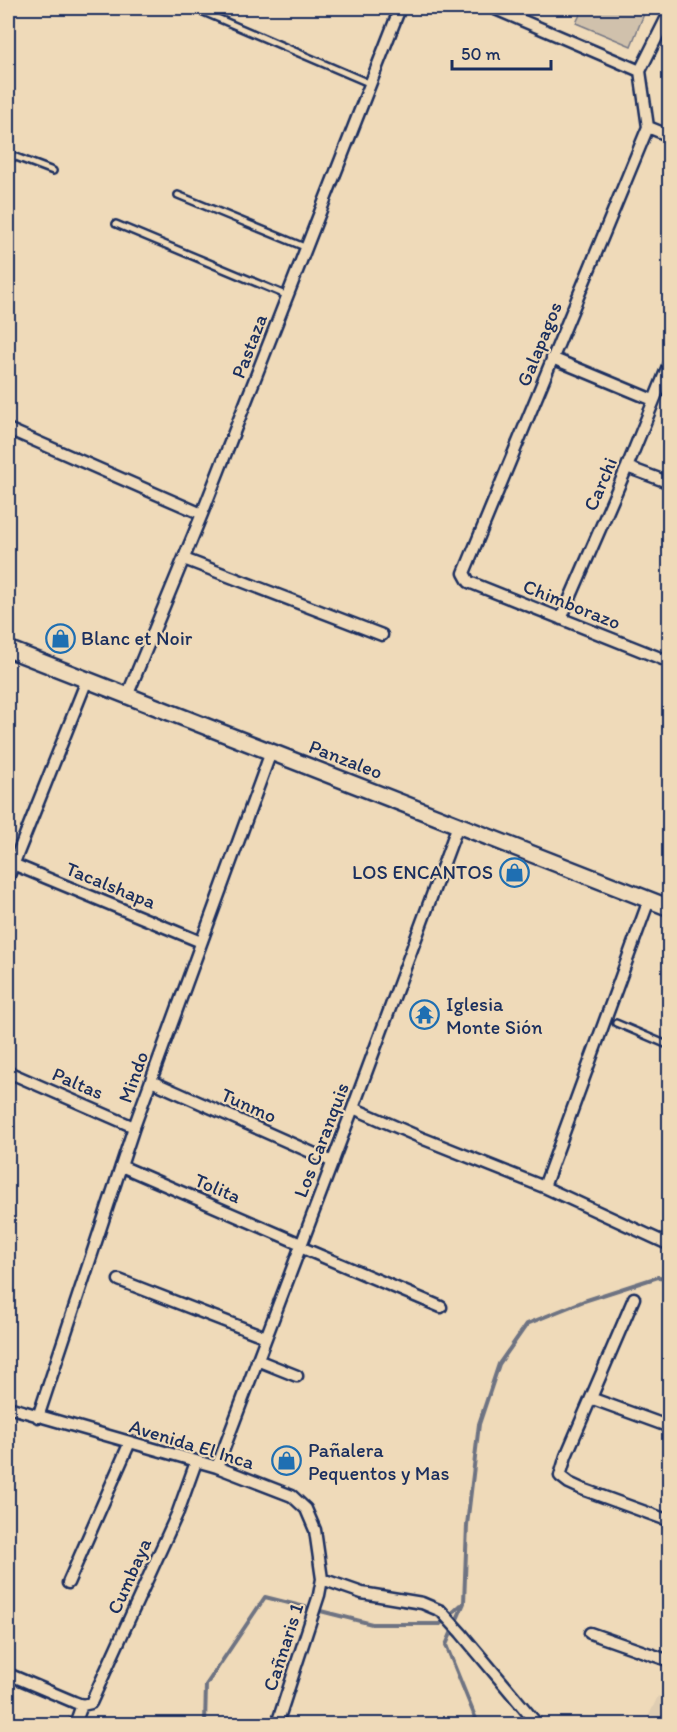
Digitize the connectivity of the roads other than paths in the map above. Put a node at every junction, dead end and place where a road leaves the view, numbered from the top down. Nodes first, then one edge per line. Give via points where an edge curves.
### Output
1 (194, 8) edge
2 (400, 8) edge
3 (494, 8) edge
4 (669, 11) edge
5 (640, 71) junction
6 (371, 84) junction
7 (648, 127) junction
8 (669, 136) edge
9 (8, 154) edge
10 (53, 171) dead end
11 (178, 195) dead end
12 (116, 224) dead end
13 (306, 248) junction
14 (288, 296) junction
15 (552, 358) junction
16 (669, 361) edge
17 (653, 400) junction
18 (8, 429) edge
19 (627, 467) junction
20 (669, 483) edge
21 (202, 514) junction
22 (184, 559) junction
23 (465, 575) joint
24 (561, 619) junction
25 (382, 634) dead end
26 (8, 649) edge
27 (669, 662) edge
28 (87, 680) junction
29 (126, 696) junction
30 (270, 752) junction
31 (458, 825) junction
32 (10, 863) edge
33 (8, 878) edge
34 (649, 900) junction
35 (669, 908) edge
36 (201, 942) junction
37 (616, 1023) dead end
38 (669, 1046) edge
39 (8, 1072) edge
40 (151, 1081) junction
41 (354, 1108) junction
42 (134, 1126) junction
43 (333, 1162) junction
44 (121, 1166) junction
45 (544, 1187) junction
46 (300, 1245) junction
47 (669, 1245) edge
48 (119, 1280) dead end
49 (634, 1298) dead end
50 (441, 1308) dead end
51 (266, 1337) junction
52 (257, 1360) junction
53 (297, 1376) dead end
54 (592, 1399) junction
55 (8, 1407) edge
56 (38, 1417) junction
57 (669, 1427) edge
58 (130, 1442) junction
59 (196, 1462) junction
60 (216, 1467) junction
61 (669, 1521) edge
62 (322, 1579) junction
63 (68, 1583) dead end
64 (590, 1634) dead end
65 (669, 1662) edge
66 (8, 1674) edge
67 (87, 1704) junction
68 (75, 1725) edge
69 (277, 1725) edge
70 (537, 1725) edge

1 - 6 lane
2 - 6 street, Pastaza
3 - 5 street
4 - 5 street
5 - 7 street
6 - 13 street, Pastaza
7 - 8 street
7 - 15 street, Galapagos
9 - 10 lane
11 - 13 lane
12 - 14 lane
13 - 14 street, Pastaza
14 - 21 street, Pastaza
15 - 17 street
15 - 23 street, Galapagos
16 - 17 street, Carchi
17 - 19 street, Carchi
18 - 21 street
19 - 20 street
19 - 24 street, Carchi
21 - 22 street, Pastaza
22 - 25 street
22 - 29 street, Pastaza
23 - 24 street, Chimborazo via 469,582
24 - 27 street, Chimborazo
26 - 28 street, Panzaleo
28 - 29 street, Panzaleo
28 - 32 street
29 - 30 street, Panzaleo
30 - 31 street, Panzaleo
30 - 36 street, Mindo
31 - 34 street, Panzaleo
31 - 41 street, Los Caranquis
32 - 33 street
32 - 36 street, Tacalshapa
34 - 35 street, Panzaleo
34 - 45 street
36 - 40 street, Mindo
37 - 38 lane
39 - 42 street, Paltas
40 - 42 street, Mindo
40 - 43 street, Tunmo
41 - 43 street, Los Caranquis
41 - 45 street
42 - 44 street, Mindo
43 - 46 street, Los Caranquis
44 - 46 street, Tolita
44 - 56 street, Mindo
45 - 47 street
46 - 50 street, Tolita
46 - 51 street, Los Caranquis
48 - 51 street
49 - 54 street
51 - 52 street, Los Caranquis
52 - 53 street
52 - 60 street, Los Caranquis
54 - 57 street
54 - 61 street via 560,1476 569,1484
55 - 56 street, Avenida El Inca
56 - 58 street, Avenida El Inca
58 - 59 street, Avenida El Inca
58 - 63 street
59 - 60 street, Avenida El Inca
59 - 67 street, Cumbaya via 178,1512
60 - 62 street, Avenida El Inca via 301,1502 315,1530
62 - 69 street, Cañnaris 1
62 - 70 street via 362,1593 422,1603 441,1611
64 - 65 street
66 - 67 street
67 - 68 street, Cumbaya

